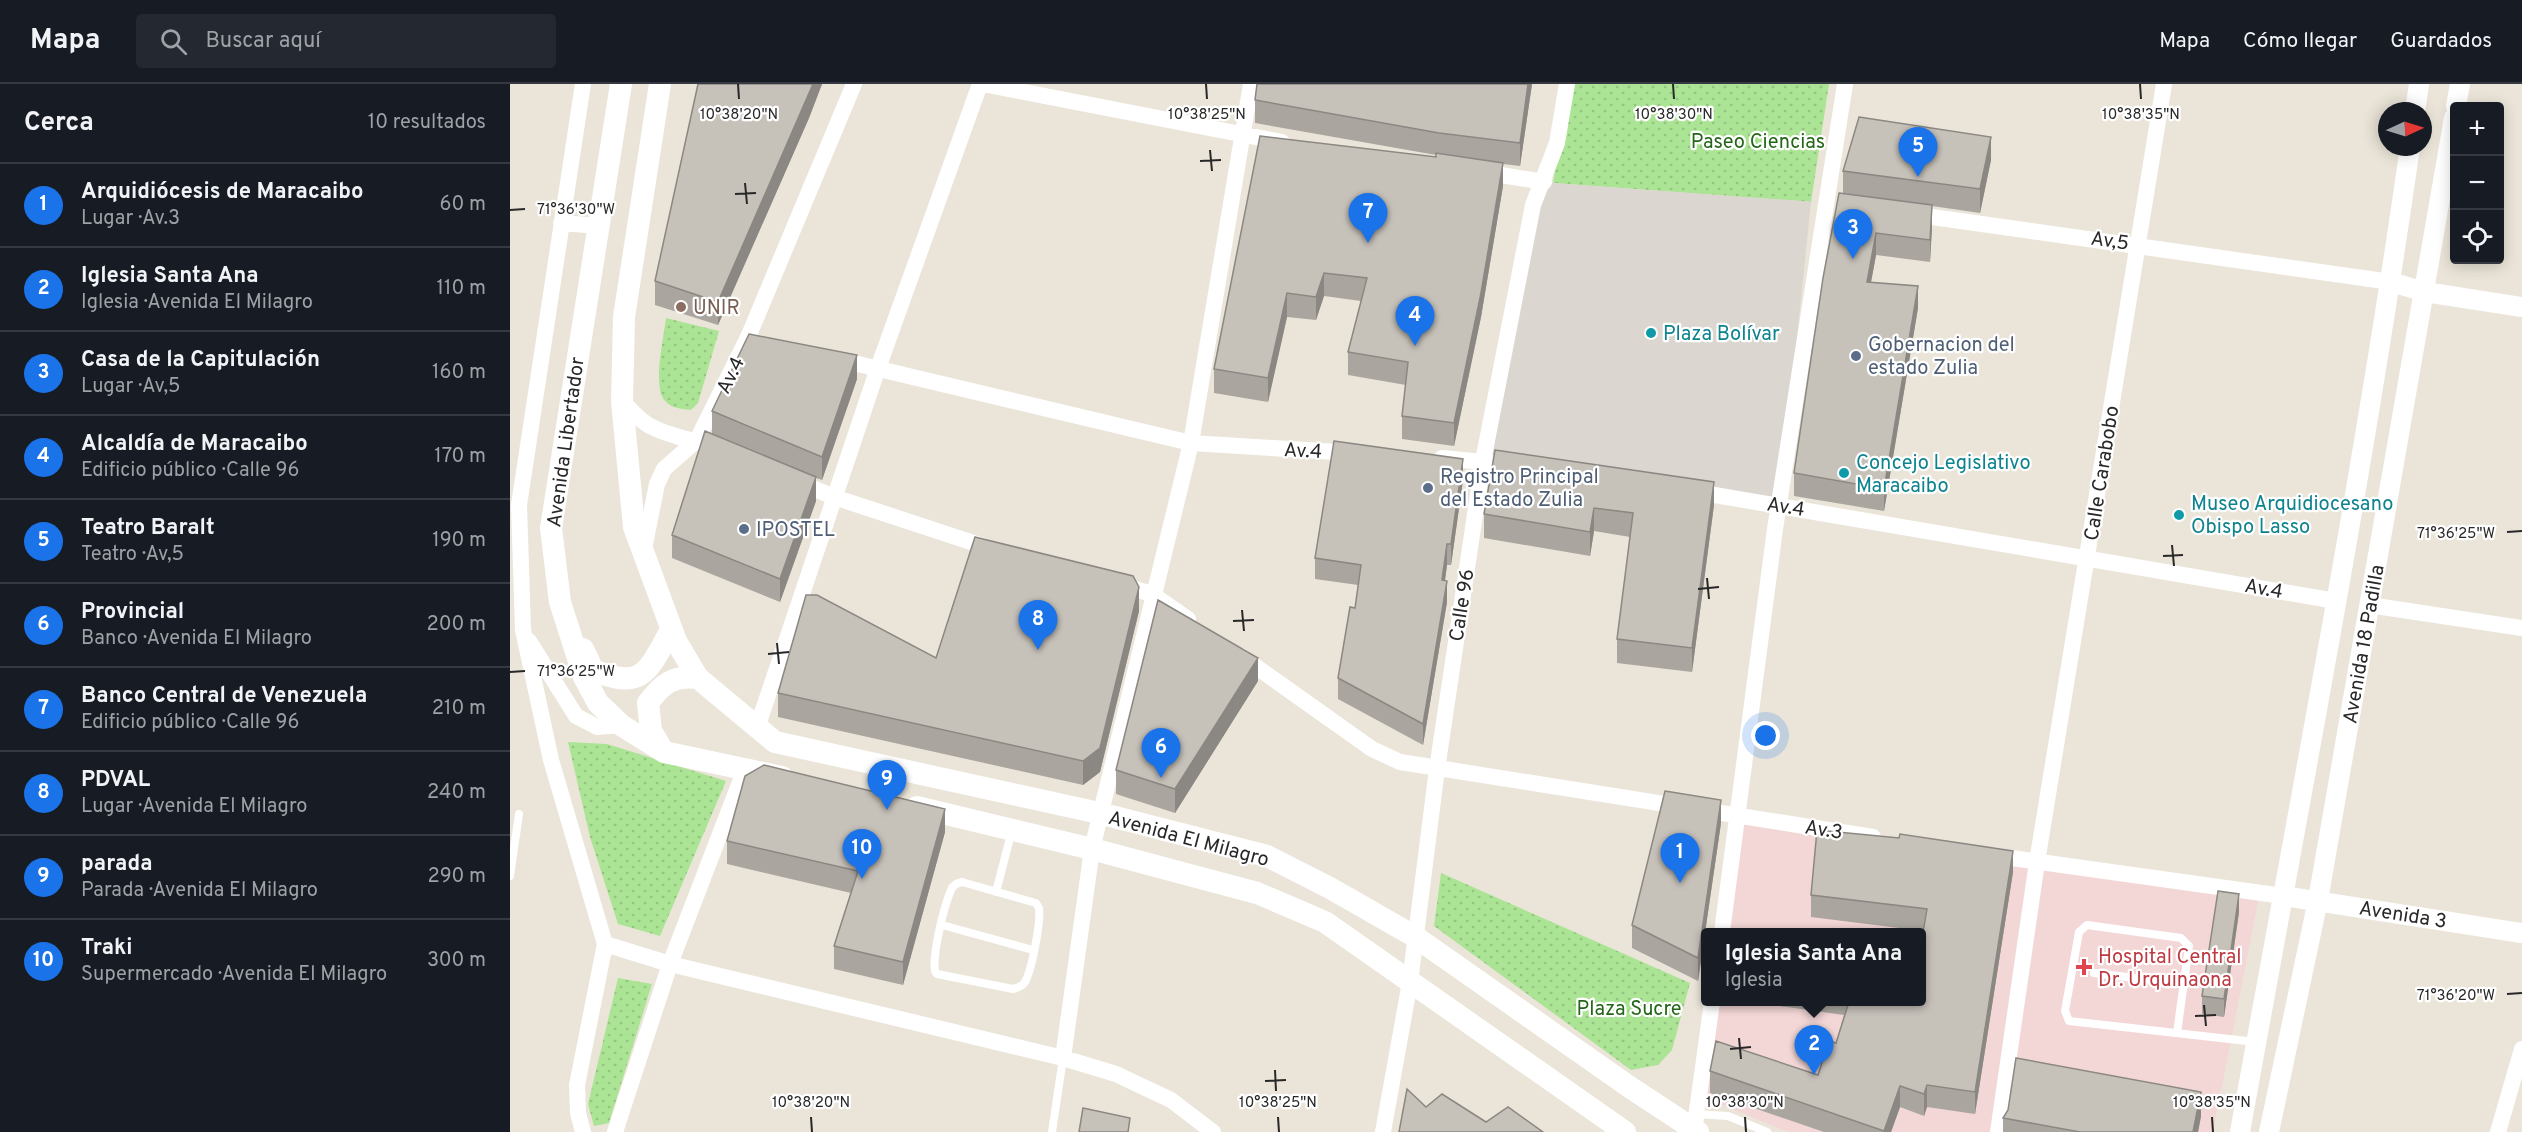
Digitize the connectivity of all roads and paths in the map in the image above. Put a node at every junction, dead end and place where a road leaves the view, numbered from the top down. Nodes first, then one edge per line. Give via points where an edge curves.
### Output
1 (583, 84) edge
2 (621, 84) edge
3 (660, 84) edge
4 (854, 84) edge
5 (982, 84) edge
6 (1251, 84) edge
7 (1567, 84) edge
8 (1845, 84) edge
9 (2164, 84) edge
10 (2419, 84) edge
11 (2460, 84) edge
12 (2416, 102) edge
13 (2458, 102) edge
14 (1242, 136) junction
15 (2450, 142) edge
16 (1300, 145) edge
17 (2409, 156) edge
18 (1463, 170) edge
19 (1544, 182) junction
20 (1899, 212) edge
21 (561, 223) junction
22 (598, 226) junction
23 (2137, 244) junction
24 (2391, 282) junction
25 (2425, 292) junction
26 (2522, 307) edge
27 (824, 356) edge
28 (878, 371) junction
29 (622, 401) junction
30 (697, 440) junction
31 (1191, 443) junction
32 (1366, 454) edge
33 (1424, 457) edge
34 (740, 458) edge
35 (1483, 461) junction
36 (1528, 467) edge
37 (783, 476) edge
38 (1677, 489) edge
39 (837, 498) junction
40 (1780, 504) junction
41 (1008, 554) edge
42 (643, 555) junction
43 (2088, 559) junction
44 (1097, 579) edge
45 (1152, 594) junction
46 (2336, 601) junction
47 (560, 602) junction
48 (2369, 605) junction
49 (1200, 628) edge
50 (2522, 628) edge
51 (523, 630) junction
52 (671, 630) junction
53 (1229, 648) edge
54 (698, 678) junction
55 (621, 724) junction
56 (757, 728) junction
57 (664, 752) junction
58 (745, 769) junction
59 (1437, 769) junction
60 (800, 781) edge
61 (900, 803) edge
62 (1099, 813) junction
63 (519, 814) dead end
64 (1738, 815) junction
65 (1012, 830) junction
66 (1884, 839) edge
67 (1092, 849) junction
68 (1978, 853) edge
69 (2037, 862) junction
70 (510, 876) edge
71 (996, 892) junction
72 (2283, 896) junction
73 (2318, 900) junction
74 (942, 925) junction
75 (1723, 928) edge
76 (2522, 933) edge
77 (1414, 936) junction
78 (605, 944) junction
79 (1033, 950) junction
80 (670, 964) junction
81 (2094, 973) dead end
82 (1410, 982) junction
83 (2184, 984) junction
84 (1711, 1006) edge
85 (2177, 1033) junction
86 (2256, 1042) junction
87 (2522, 1049) edge
88 (1063, 1058) junction
89 (1696, 1127) edge
90 (583, 1132) edge
91 (615, 1132) edge
92 (1052, 1132) edge
93 (1213, 1132) edge
94 (1383, 1132) edge
95 (1625, 1132) edge
96 (1767, 1132) edge
97 (1998, 1132) edge
98 (2240, 1132) edge
99 (2269, 1132) edge
100 (2498, 1132) edge

1 - 21 street
2 - 22 main road, Avenida Libertador
3 - 29 main road via 624,317
4 - 30 street, Av.4 via 755,336
5 - 14 street
5 - 28 street
6 - 14 street
7 - 19 street, Calle 96 via 1557,143
8 - 40 street via 1834,204
9 - 23 street, Calle Carabobo
10 - 12 street
11 - 13 street
14 - 16 street
14 - 31 street
15 - 25 street, Avenida 18 Padilla
17 - 24 street, Avenida 18 Padilla
18 - 19 street
19 - 35 street, Calle 96 via 1533,205
20 - 23 street, Av,5
21 - 22 street
21 - 51 street via 519,505
22 - 47 main road, Avenida Libertador via 551,528
23 - 24 street, Av,5
23 - 43 street, Calle Carabobo
24 - 25 street
24 - 46 street, Avenida 18 Padilla
25 - 26 street
25 - 48 street, Avenida 18 Padilla
27 - 28 street, Av.4
28 - 31 street, Av.4
28 - 39 street
29 - 30 street via 648,426
29 - 42 main road via 634,527
30 - 34 street
30 - 42 street via 664,469 657,484
31 - 32 street, Av.4
31 - 45 street
33 - 35 street
35 - 36 street
35 - 59 street, Calle 96
37 - 39 street
38 - 40 street, Av.4
39 - 41 street
39 - 56 street
40 - 43 street, Av.4
40 - 64 street
42 - 52 main road
43 - 46 street, Av.4
43 - 69 street, Calle Carabobo
44 - 45 street
45 - 49 street
45 - 62 street
46 - 72 street, Avenida 18 Padilla
47 - 52 main road via 593,670 618,680 640,676 654,661
47 - 55 main road, Avenida Libertador via 584,677 598,703
48 - 50 street
48 - 73 street, Avenida 18 Padilla
51 - 55 street via 576,716 597,727
51 - 78 street via 551,760
52 - 54 main road
53 - 59 street, Av.3 via 1372,748 1400,762
54 - 56 main road
54 - 57 main road via 681,676 662,685 648,703 651,731
55 - 57 main road, Avenida Libertador
56 - 62 main road, Avenida El Milagro via 775,742
57 - 58 main road, Avenida Libertador
58 - 60 main road
58 - 80 street
59 - 64 street, Av.3
59 - 77 street, Calle 96
61 - 65 main road, Avenida El Milagro
62 - 67 street
62 - 77 main road, Avenida El Milagro via 1267,856
63 - 70 lane
64 - 66 street, Av.3
64 - 75 street
65 - 67 main road, Avenida El Milagro
65 - 71 lane
67 - 82 main road, Avenida El Milagro via 1257,893 1325,922
67 - 88 street
68 - 69 street
69 - 72 street
69 - 97 street, Calle Carabobo
71 - 74 lane via 962,882 956,884 951,889
71 - 79 lane via 1036,903 1040,914
72 - 73 street, Avenida 3
72 - 86 street, Avenida 18 Padilla
73 - 76 street, Avenida 3
73 - 99 street, Avenida 18 Padilla
74 - 79 lane
74 - 79 lane via 934,969 937,974 1013,989 1025,982
77 - 82 street, Calle 96
77 - 89 main road, Avenida El Milagro via 1631,1088
78 - 80 street
78 - 90 street via 577,1085
80 - 88 street
80 - 91 street
81 - 83 lane
82 - 94 street, Calle 96
82 - 95 main road, Avenida El Milagro
83 - 85 lane
83 - 85 lane via 2189,946 2181,938 2087,925 2079,932 2065,1011 2069,1021
84 - 89 street
85 - 86 lane
86 - 98 street, Avenida 18 Padilla
87 - 100 street
88 - 92 lane
88 - 93 street via 1116,1074 1171,1100
89 - 96 lane via 1728,1116

